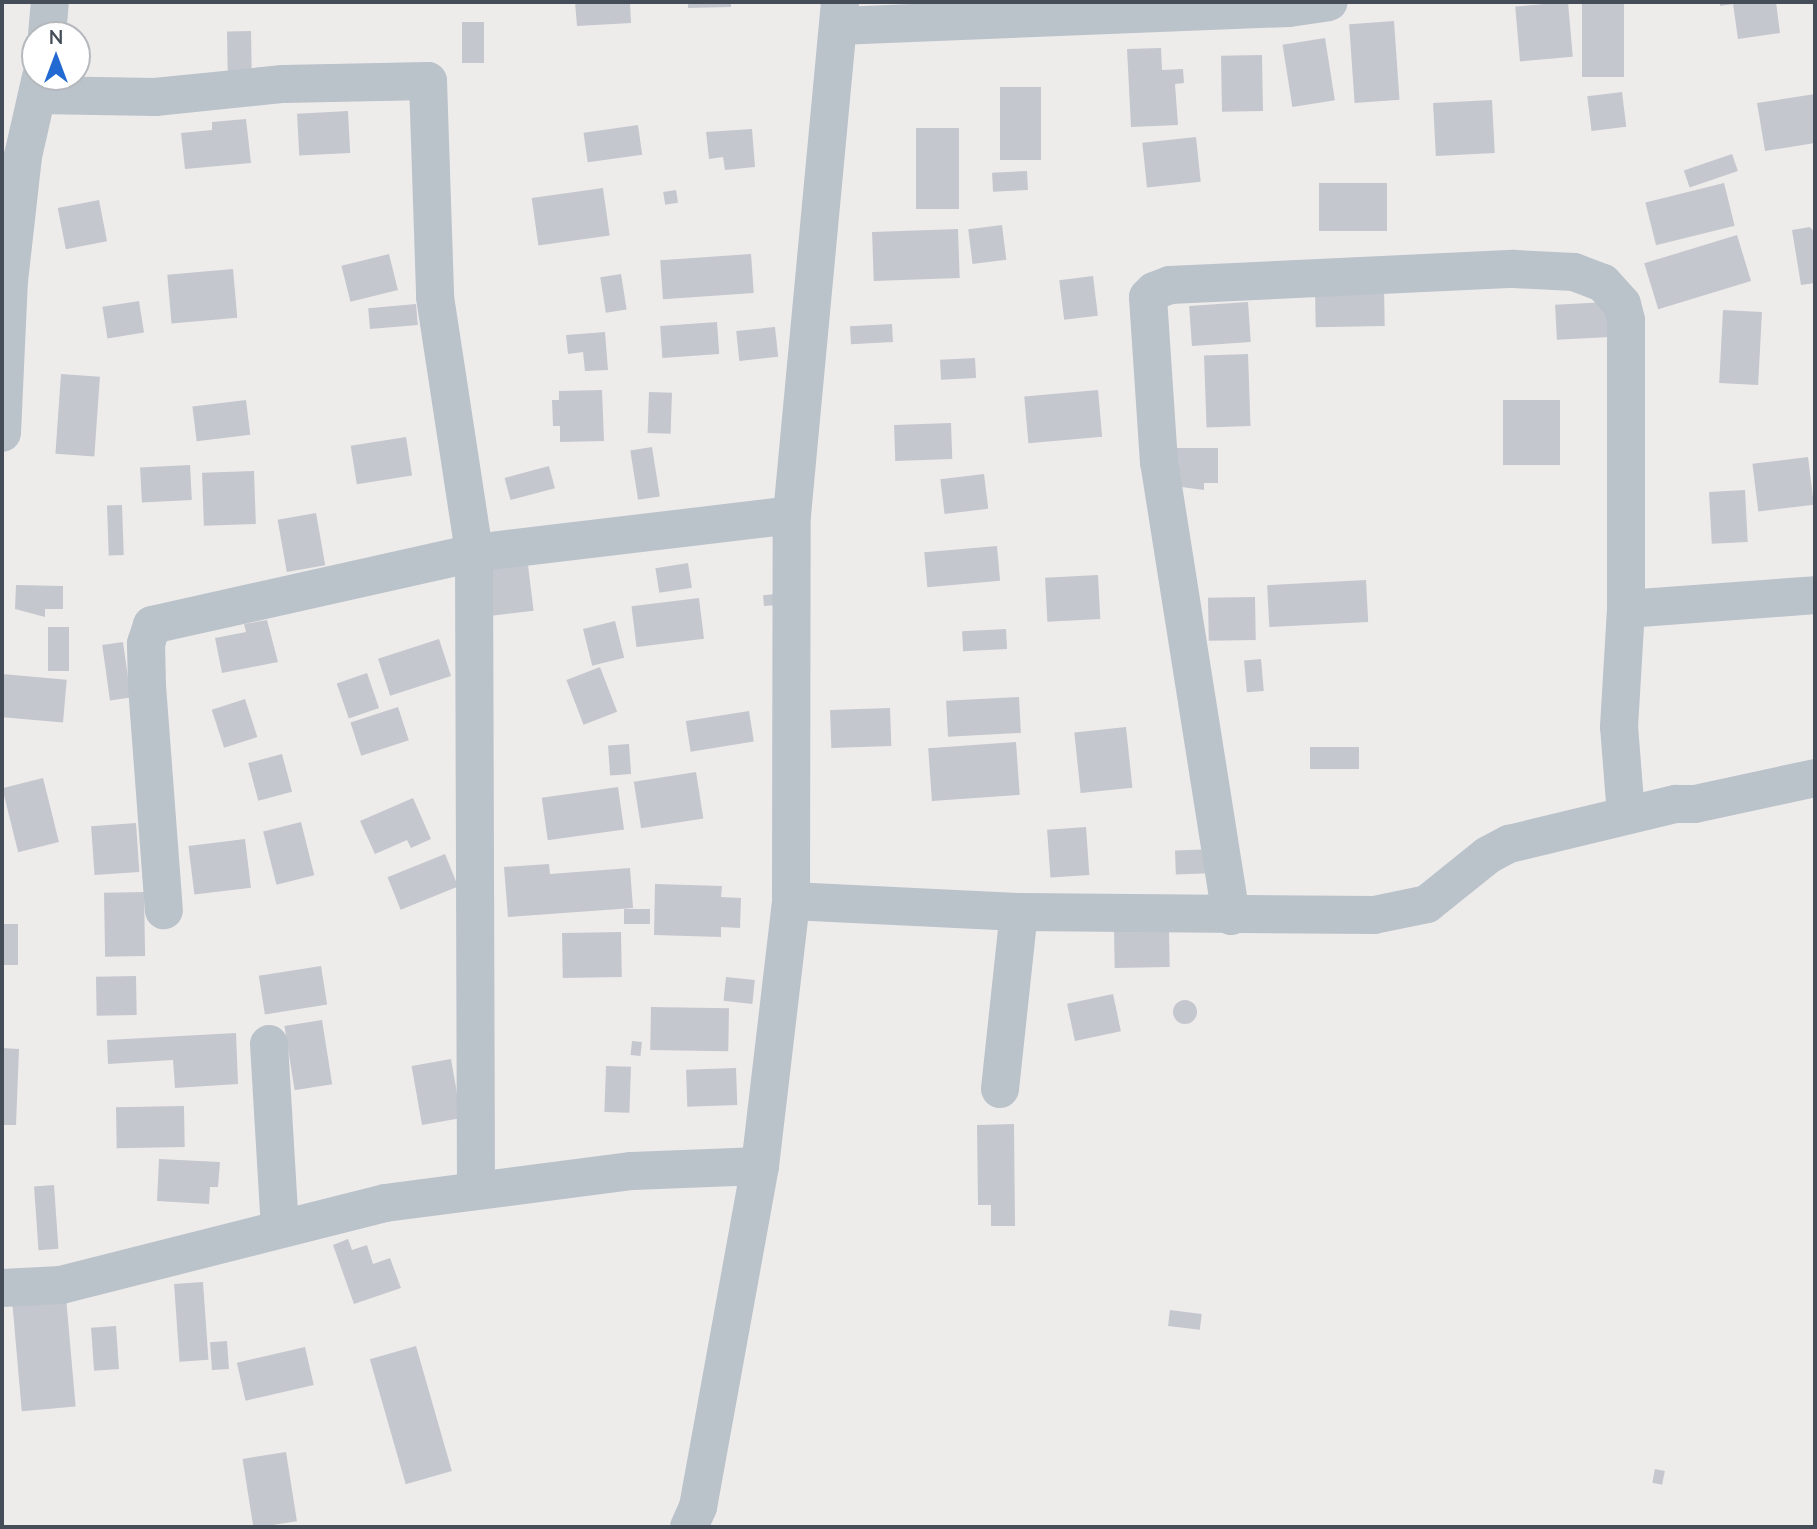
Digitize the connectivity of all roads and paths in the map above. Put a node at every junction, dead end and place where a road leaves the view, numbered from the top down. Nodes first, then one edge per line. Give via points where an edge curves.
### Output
1 (50, 2) edge
2 (1329, 2) edge
3 (839, 14) edge
4 (48, 21) edge
5 (39, 91) edge
6 (91, 91) edge
7 (2, 433) edge
8 (792, 515) junction
9 (474, 553) junction
10 (1815, 595) edge
11 (1626, 609) junction
12 (1815, 778) edge
13 (1626, 815) junction
14 (791, 901) junction
15 (164, 910) dead end
16 (1019, 912) junction
17 (1231, 916) junction
18 (269, 1044) dead end
19 (1000, 1089) dead end
20 (760, 1166) junction
21 (476, 1189) junction
22 (279, 1229) junction
23 (2, 1288) edge
24 (689, 1527) edge

1 - 4 street
2 - 3 street via 1289,8
3 - 8 street
5 - 7 street via 23,156 9,281
6 - 9 street via 155,97 283,84 428,82 435,297
8 - 9 street
8 - 14 street
9 - 15 street via 152,625 146,643 147,686
9 - 21 street
10 - 11 street
11 - 13 street via 1619,727
11 - 17 street via 1626,320 1622,304 1603,283 1574,272 1514,269 1170,285 1154,291 1148,304 1159,463
12 - 13 street
13 - 17 street via 1508,844 1427,904 1374,915
14 - 16 street
14 - 20 street
16 - 17 street
16 - 19 street
18 - 22 street
20 - 21 street via 632,1171
20 - 24 street via 698,1507
21 - 22 street via 384,1203
22 - 23 street via 61,1285

